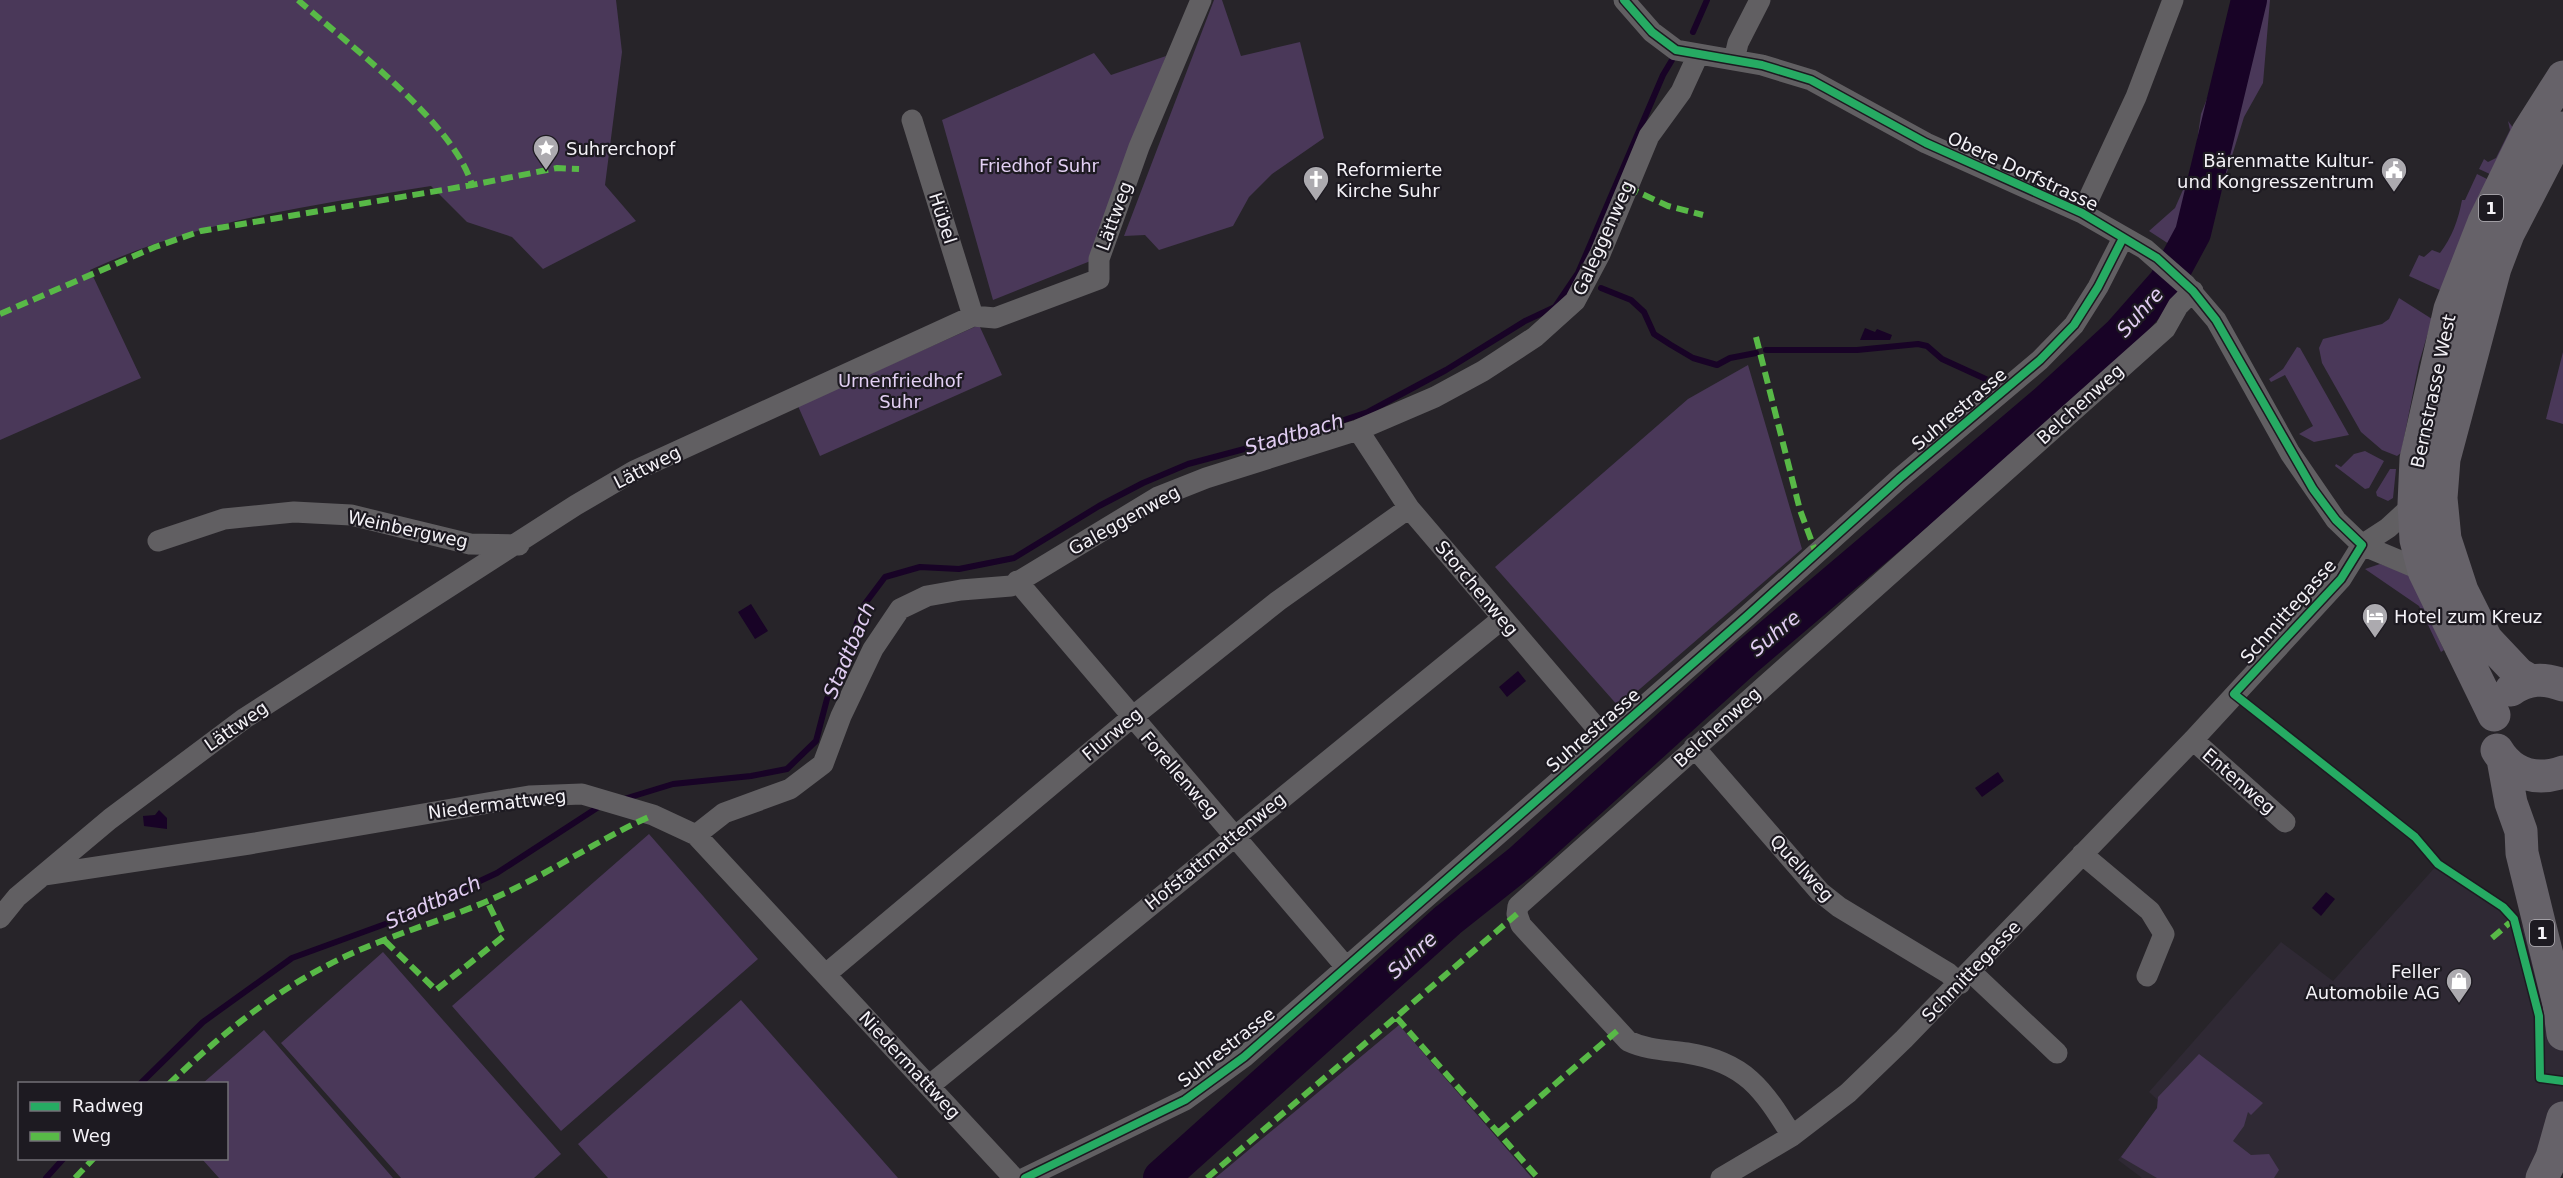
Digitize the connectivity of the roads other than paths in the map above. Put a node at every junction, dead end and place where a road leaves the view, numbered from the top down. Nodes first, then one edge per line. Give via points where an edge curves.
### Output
1 (1201, 0) edge
2 (1624, 0) edge
3 (1760, 0) edge
4 (2173, 0) edge
5 (1698, 55) junction
6 (1734, 60) junction
7 (2563, 77) edge
8 (912, 120) dead end
9 (2563, 128) edge
10 (2082, 213) junction
11 (2122, 238) junction
12 (2190, 288) junction
13 (973, 316) junction
14 (1358, 430) junction
15 (2414, 504) junction
16 (1409, 508) junction
17 (158, 541) dead end
18 (519, 544) junction
19 (2362, 545) junction
20 (2424, 571) junction
21 (1017, 581) junction
22 (1502, 619) junction
23 (2531, 681) junction
24 (2563, 685) edge
25 (2494, 714) junction
26 (1131, 718) junction
27 (1606, 739) junction
28 (2193, 740) junction
29 (1694, 747) junction
30 (2503, 759) junction
31 (2557, 774) edge
32 (2285, 822) dead end
33 (100, 828) junction
34 (2521, 831) junction
35 (696, 835) junction
36 (1233, 836) junction
37 (2082, 854) junction
38 (106, 866) junction
39 (44, 875) junction
40 (0, 918) edge
41 (1346, 967) junction
42 (826, 974) junction
43 (2147, 976) dead end
44 (1965, 978) junction
45 (2563, 1034) edge
46 (2058, 1053) dead end
47 (929, 1086) junction
48 (2563, 1118) edge
49 (1792, 1136) junction
50 (1014, 1178) edge
51 (1025, 1178) edge
52 (1721, 1178) edge
53 (2542, 1178) edge

1 - 13 street, Lättweg via 1149,119 1099,259 1099,279 995,318
2 - 5 street, Obere Dorfstrasse via 1669,45
3 - 6 street via 1738,43
4 - 10 street via 2136,97
5 - 6 street, Obere Dorfstrasse
5 - 14 street, Galeggenweg via 1680,92 1649,136 1600,254 1575,301 1535,337 1484,371
6 - 10 street, Obere Dorfstrasse via 1811,80 1926,143
7 - 15 main road, Bernstrasse West / 1 via 2528,132 2489,212 2450,309 2416,459
8 - 13 street, Hübel
9 - 23 main road, Bernstrasse West via 2508,234 2495,268 2444,459 2441,498 2445,540 2462,591 2486,639 2519,674
10 - 11 street, Obere Dorfstrasse
11 - 12 street, Obere Dorfstrasse via 2157,258
11 - 27 street, Suhrestrasse via 2074,325 2040,360 1900,478
12 - 19 street, Obere Dorfstrasse via 2216,320 2313,489 2336,520
12 - 29 street, Belchenweg via 2165,329
13 - 18 street, Lättweg via 634,471
14 - 16 street, Storchenweg
14 - 21 street, Galeggenweg via 1158,497
15 - 19 street
15 - 20 main road, Bernstrasse West / 1 via 2416,540
16 - 22 street, Storchenweg
16 - 26 street, Flurweg via 1278,601
17 - 18 street, Weinbergweg via 224,519 294,512 351,515 470,543
18 - 33 street, Lättweg via 245,718
19 - 20 street
19 - 28 street, Schmittegasse via 2341,579
20 - 25 main road, Bernstrasse West / 1
21 - 26 street, Forellenweg
21 - 35 street, Galeggenweg via 1011,586 927,596 900,609 873,650 823,764 790,789 724,813
22 - 27 street, Storchenweg
22 - 36 street, Hofstattmattenweg
23 - 24 main road via 2542,679
23 - 25 main road via 2508,692
25 - 30 main road, 1 via 2492,733
26 - 36 street, Forellenweg
26 - 42 street, Flurweg
27 - 41 street, Suhrestrasse
28 - 32 street, Entenweg
28 - 37 street, Schmittegasse
29 - 44 street, Quellweg via 1820,892 1948,974
29 - 49 street, Belchenweg via 1518,906 1517,914 1521,925 1628,1041 1643,1048 1728,1063 1747,1077 1774,1107
30 - 31 main road, 1 via 2529,776
30 - 34 main road, 1
31 - 34 main road, 1 via 2530,804
33 - 38 street via 97,847
33 - 39 street, Lättweg
34 - 45 main road, 1 via 2522,853
35 - 38 street, Niedermattweg via 582,794 529,796
35 - 42 street, Niedermattweg
36 - 41 street, Forellenweg
36 - 47 street, Hofstattmattenweg
37 - 43 street via 2150,911 2164,934
37 - 44 street, Schmittegasse
38 - 39 street, Niedermattweg
39 - 40 street, Lättweg via 17,897
41 - 51 street, Suhrestrasse via 1244,1057 1185,1100
42 - 47 street, Niedermattweg
44 - 46 street, Quellweg
44 - 49 street, Schmittegasse via 1848,1093
47 - 50 street, Niedermattweg
48 - 53 main road
49 - 52 street, Schmittegasse

